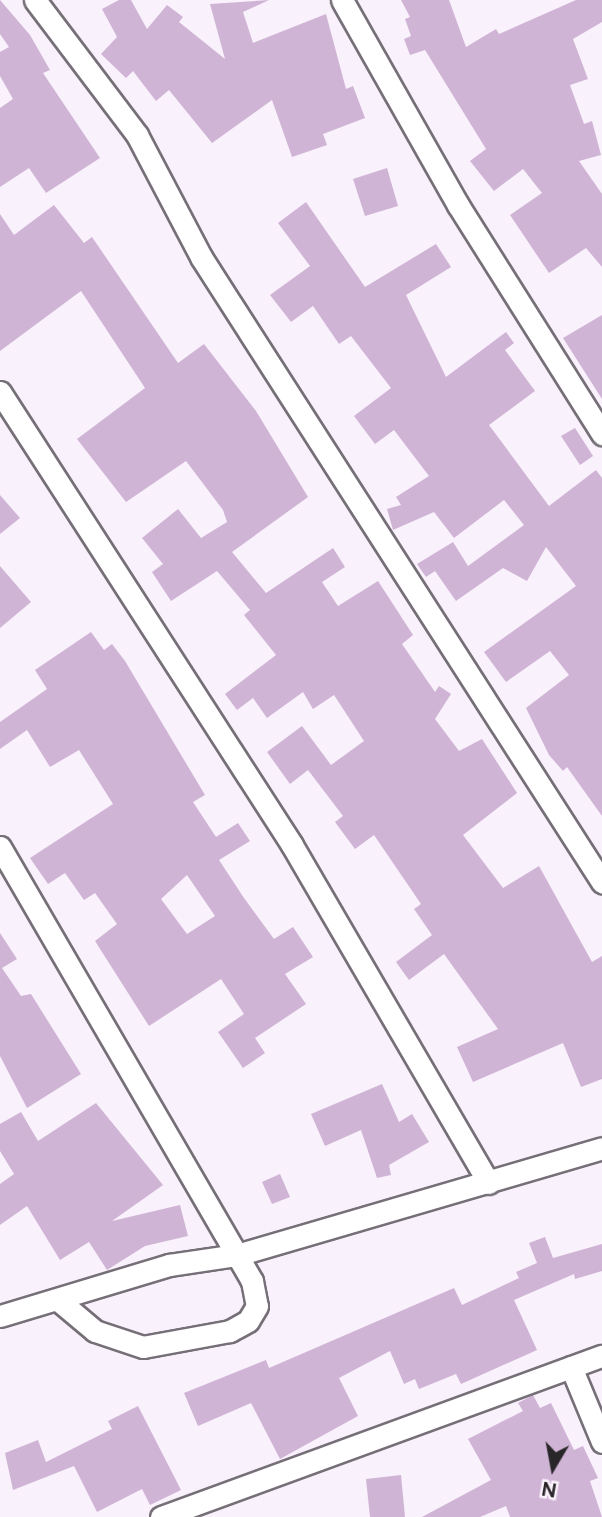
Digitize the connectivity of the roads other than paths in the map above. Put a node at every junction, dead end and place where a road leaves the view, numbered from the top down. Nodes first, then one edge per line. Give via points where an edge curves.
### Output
1 (35, 0) edge
2 (342, 0) edge
3 (0, 392) edge
4 (602, 434) edge
5 (0, 847) edge
6 (602, 882) edge
7 (602, 1148) edge
8 (489, 1183) junction
9 (237, 1255) junction
10 (58, 1300) junction
11 (0, 1316) edge
12 (602, 1356) edge
13 (571, 1367) junction
14 (602, 1442) edge
15 (161, 1517) edge

1 - 6 street via 109,92 201,257
2 - 4 street via 458,205
3 - 8 street via 292,845
5 - 9 street
7 - 8 street
8 - 9 street
9 - 10 street via 169,1265
9 - 10 street via 257,1306 248,1321 230,1331 143,1347 95,1331
10 - 11 street
12 - 13 street
13 - 14 street
13 - 15 street

